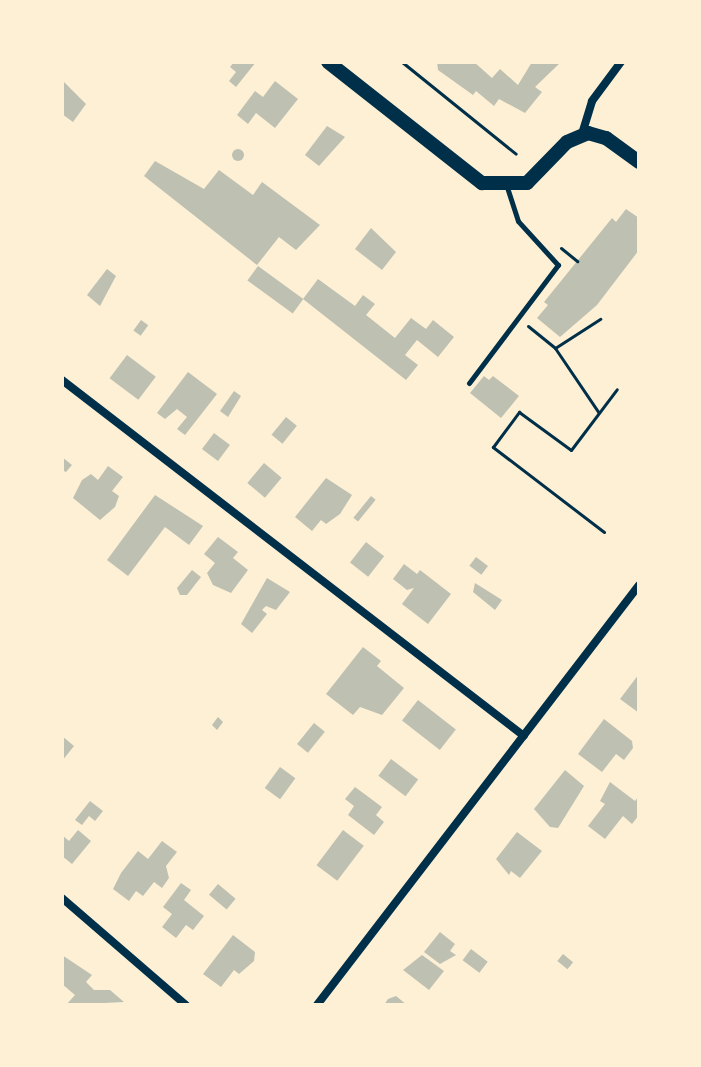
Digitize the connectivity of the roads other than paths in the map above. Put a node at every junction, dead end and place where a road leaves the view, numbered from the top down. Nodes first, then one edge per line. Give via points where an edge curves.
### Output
1 (328, 62) edge
2 (621, 62) edge
3 (582, 134) junction
4 (639, 162) edge
5 (507, 187) junction
6 (62, 380) edge
7 (469, 383) dead end
8 (639, 585) edge
9 (524, 736) junction
10 (62, 898) edge
11 (186, 1005) edge
12 (317, 1005) edge

1 - 5 street via 476,179
2 - 3 street via 592,101
3 - 4 street via 606,138
3 - 5 street via 560,148 533,179
5 - 7 lane via 518,221 558,265
6 - 9 street
8 - 9 street
9 - 12 street
10 - 11 street

